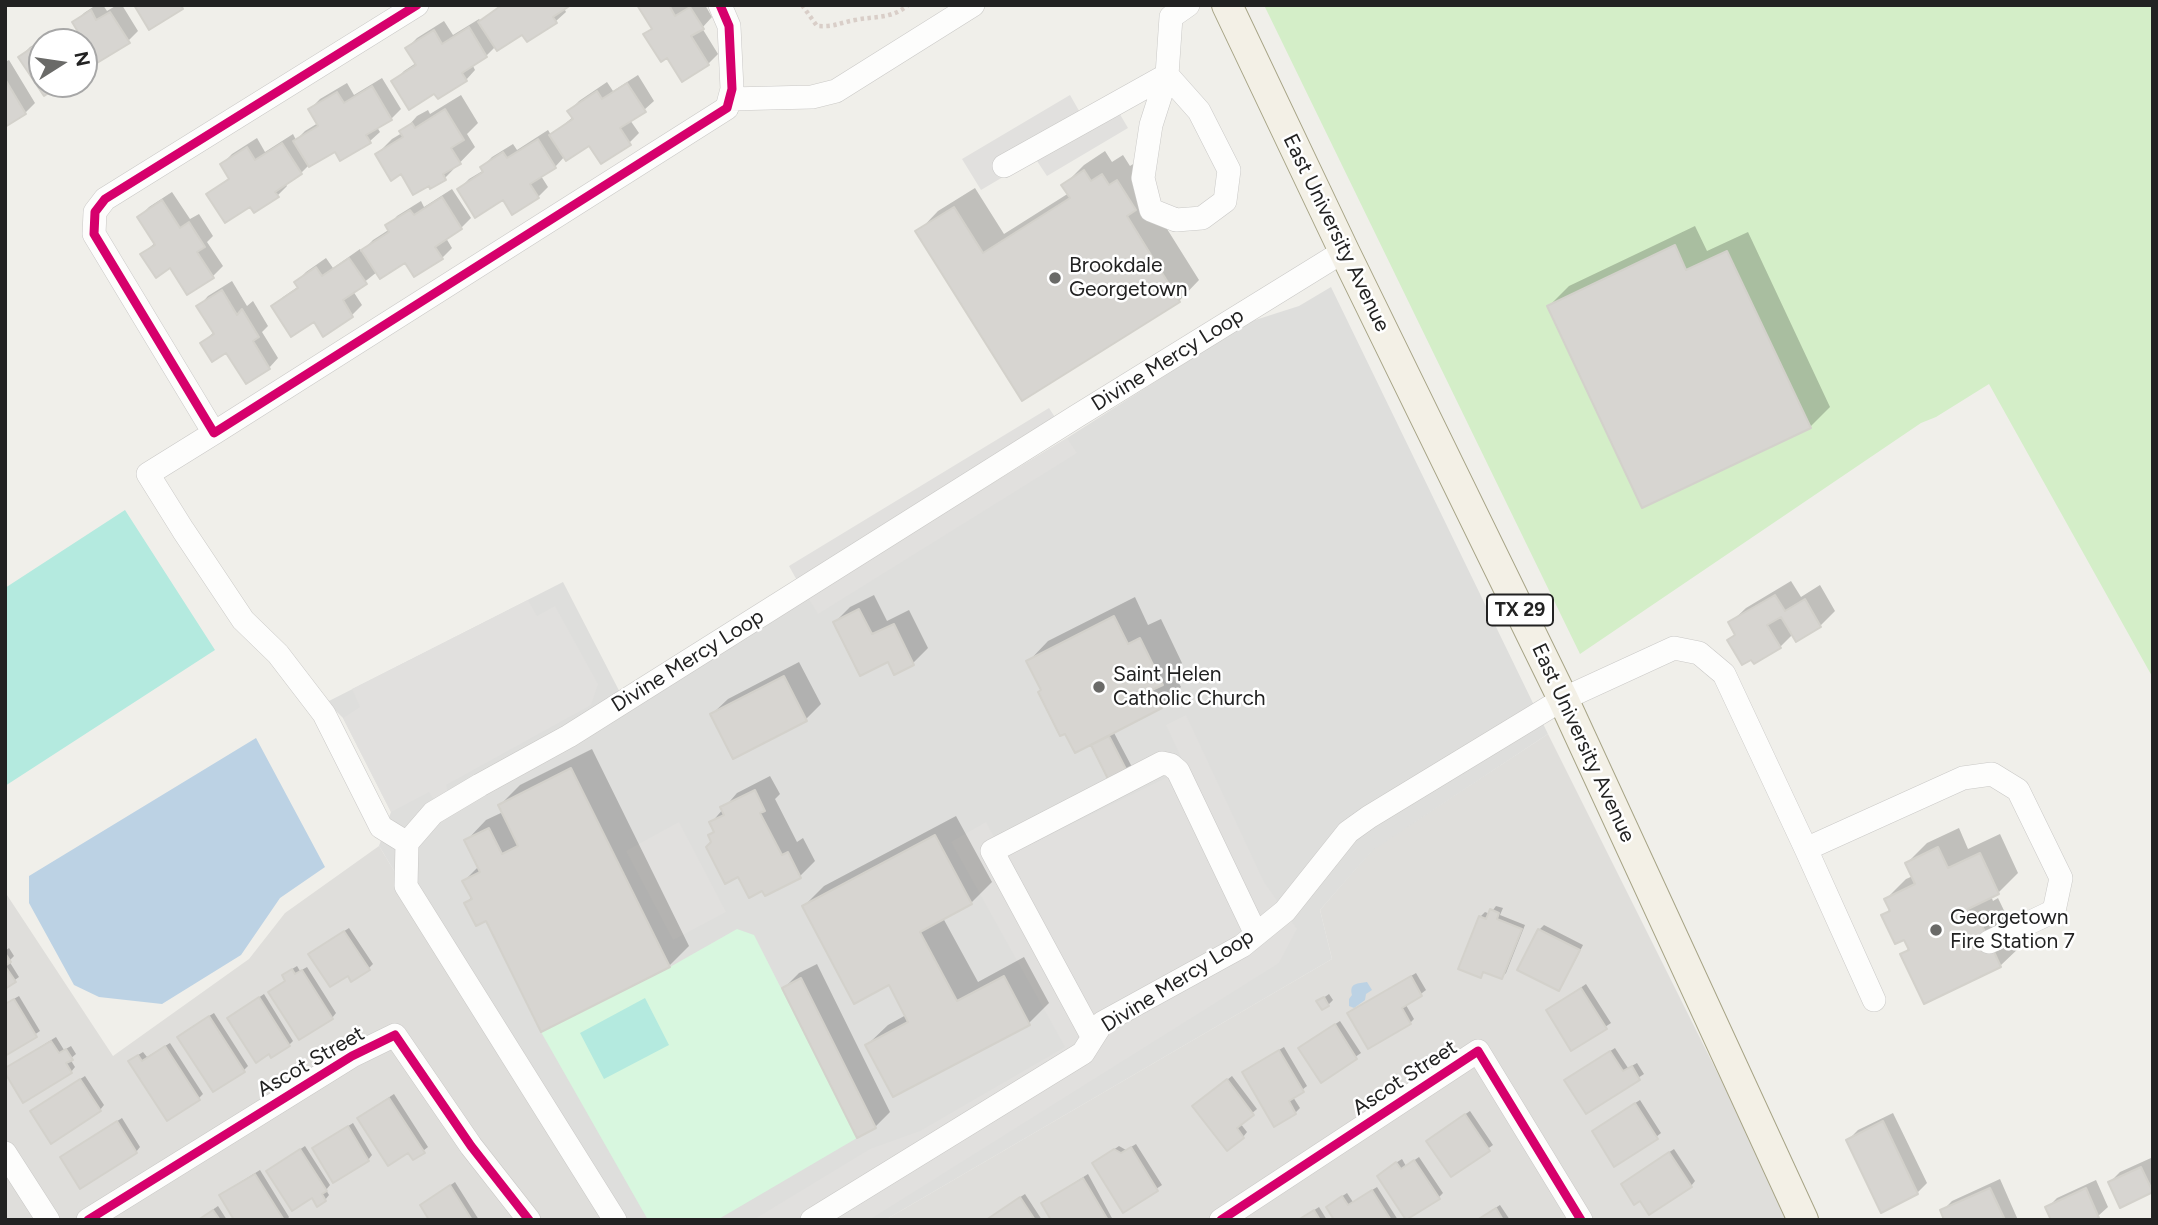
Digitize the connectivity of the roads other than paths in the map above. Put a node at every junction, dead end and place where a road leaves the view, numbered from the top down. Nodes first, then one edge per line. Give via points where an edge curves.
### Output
1 (417, 5) edge
2 (720, 5) edge
3 (972, 5) edge
4 (1188, 5) edge
5 (1227, 5) edge
6 (1167, 75) junction
7 (730, 99) junction
8 (1004, 166) dead end
9 (1344, 251) junction
10 (214, 433) junction
11 (1563, 699) junction
12 (407, 843) junction
13 (1807, 849) junction
14 (1256, 934) junction
15 (1989, 942) dead end
16 (1874, 1000) dead end
17 (1092, 1036) junction
18 (5, 1153) edge
19 (48, 1220) edge
20 (88, 1220) edge
21 (528, 1220) edge
22 (615, 1220) edge
23 (812, 1220) edge
24 (1222, 1220) edge
25 (1581, 1220) edge
26 (1804, 1220) edge

1 - 10 street via 105,199 95,212 94,234
2 - 7 street via 729,26
3 - 7 street via 836,91 812,97
4 - 6 street via 1171,17
5 - 9 main road, East University Avenue / TX 29
6 - 6 street via 1151,125 1143,178 1151,210 1176,220 1202,218 1225,201 1229,170 1199,111
6 - 8 street
7 - 10 street via 727,108
9 - 11 main road, East University Avenue / TX 29
9 - 12 street, Divine Mercy Loop via 569,737 433,813
10 - 12 street via 148,474 243,620 278,653 324,714 381,827
11 - 13 street, Divine Mercy Loop via 1674,648 1699,653 1724,674
11 - 14 street, Divine Mercy Loop via 1348,832 1284,911
11 - 26 main road, East University Avenue / TX 29
12 - 22 street via 406,886
13 - 15 street via 1963,778 1992,774 2018,789 2061,878 2054,911
13 - 16 street, Divine Mercy Loop
14 - 17 street, Divine Mercy Loop via 1102,1023
14 - 17 street via 1178,771 1171,765 1162,763 992,851
17 - 23 street, Divine Mercy Loop via 1083,1053
18 - 19 street
20 - 21 street, Ascot Street via 352,1056 395,1035
24 - 25 street, Ascot Street via 1478,1051

